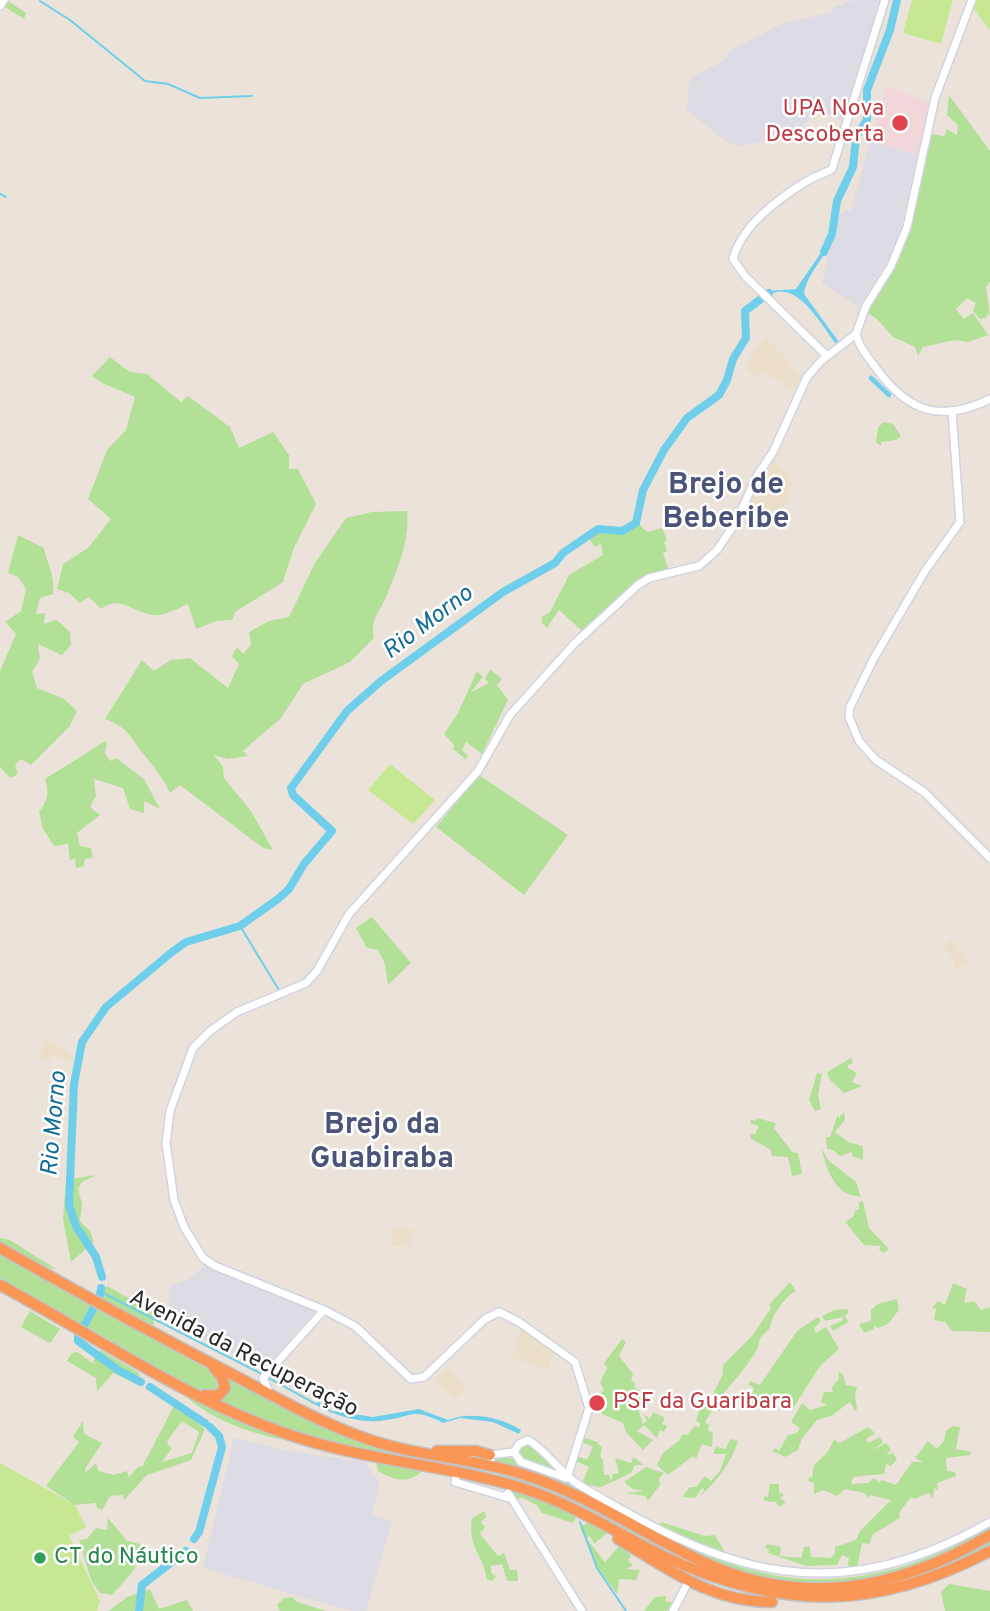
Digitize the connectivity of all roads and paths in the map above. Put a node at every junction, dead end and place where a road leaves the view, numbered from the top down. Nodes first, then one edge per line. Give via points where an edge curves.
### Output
1 (4, 0) edge
2 (885, 0) edge
3 (972, 0) edge
4 (0, 6) edge
5 (856, 334) junction
6 (827, 356) junction
7 (990, 399) edge
8 (952, 411) junction
9 (990, 858) edge
10 (3, 1251) edge
11 (2, 1285) edge
12 (324, 1310) junction
13 (203, 1360) junction
14 (237, 1377) junction
15 (262, 1379) junction
16 (194, 1392) junction
17 (273, 1397) junction
18 (419, 1452) junction
19 (514, 1452) junction
20 (491, 1457) joint
21 (457, 1473) junction
22 (567, 1474) junction
23 (580, 1513) junction
24 (990, 1521) edge
25 (990, 1535) edge
26 (990, 1551) edge
27 (688, 1582) junction
28 (797, 1600) junction
29 (582, 1611) edge
30 (673, 1611) edge

1 - 4 main road
2 - 6 main road via 832,169 805,182 756,220 733,260
3 - 5 main road via 935,98 907,227
5 - 6 main road
5 - 8 main road via 898,395 918,407
6 - 12 main road via 805,379 737,522 714,554 692,569 643,582 590,628 510,715 464,788 349,914 306,983 228,1018 190,1054 166,1129 174,1200 184,1227 198,1252 215,1266
7 - 8 main road
8 - 9 main road via 960,523 925,571 874,658 849,717 859,741 876,760 923,792
10 - 13 highway, Avenida da Recuperação
11 - 16 highway, Avenida da Recuperação
12 - 15 main road
12 - 22 main road via 355,1326 411,1379 424,1377 499,1312 519,1322 575,1362 589,1408
13 - 14 highway, Avenida da Recuperação
13 - 16 highway via 217,1371 225,1388 218,1396
14 - 15 main road
14 - 17 highway, Avenida da Recuperação
15 - 17 main road
16 - 21 highway, Avenida da Recuperação via 292,1436
17 - 18 highway, Avenida da Recuperação via 359,1437
18 - 20 highway via 476,1451
18 - 25 highway, Avenida da Recuperação via 522,1474 562,1489 699,1560 776,1585 839,1587 902,1578 947,1560
19 - 20 main road
19 - 22 main road via 522,1462
19 - 22 main road via 528,1440
21 - 23 highway, Avenida da Recuperação via 527,1490
21 - 29 main road via 455,1482 508,1496
22 - 24 main road via 711,1554 783,1575 877,1572 921,1558
23 - 27 highway
23 - 28 highway, Avenida da Recuperação via 703,1575 769,1597
26 - 28 highway, Avenida da Recuperação via 950,1574 890,1595 835,1602
27 - 28 highway via 734,1599
27 - 30 main road

